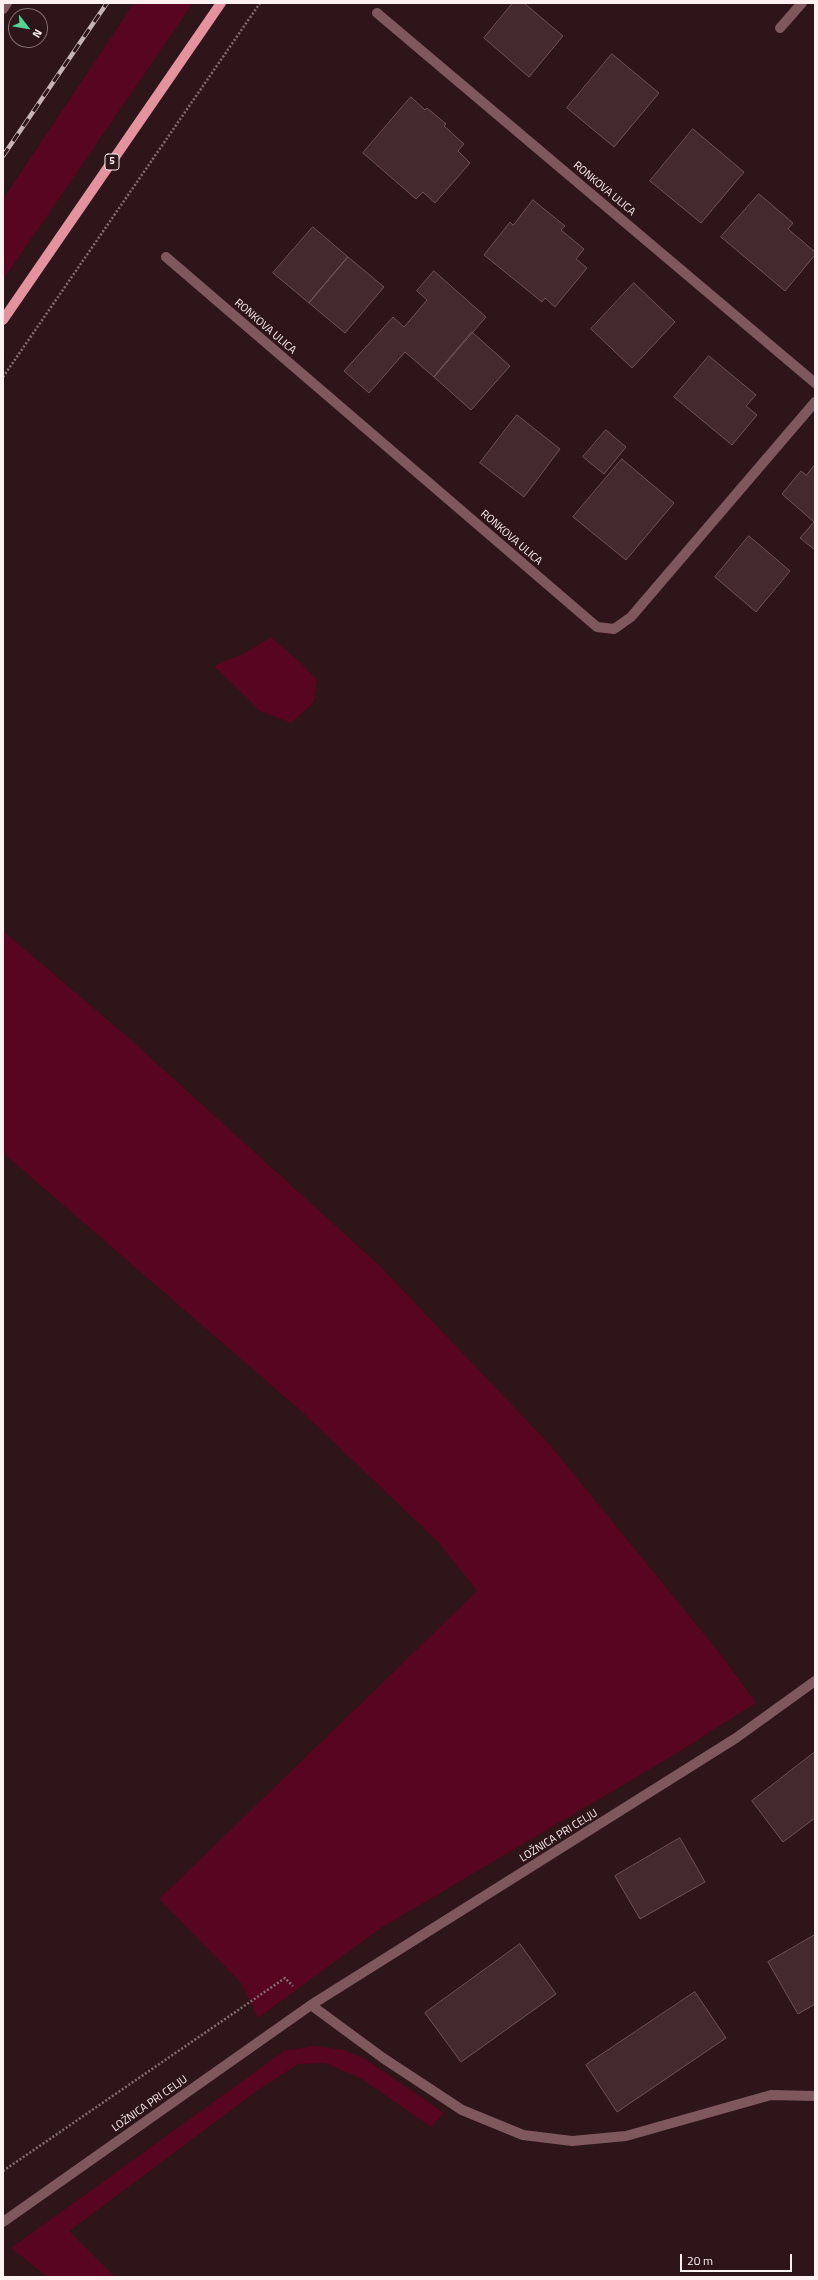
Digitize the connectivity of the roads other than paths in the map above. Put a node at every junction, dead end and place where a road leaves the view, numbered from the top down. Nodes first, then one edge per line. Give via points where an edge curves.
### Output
1 (7, 3) edge
2 (221, 3) edge
3 (802, 3) edge
4 (3, 8) edge
5 (377, 13) dead end
6 (780, 28) dead end
7 (166, 257) dead end
8 (3, 320) edge
9 (815, 383) edge
10 (815, 402) edge
11 (815, 1681) edge
12 (311, 2005) junction
13 (815, 2096) edge
14 (3, 2222) edge

1 - 4 street
2 - 8 main road, 5
3 - 6 street
5 - 9 street, RONKOVA ULICA
7 - 10 street, RONKOVA ULICA via 597,628 614,629 631,617
11 - 12 street, LOŽNICA PRI CELJU via 736,1738
12 - 13 street via 383,2058 462,2110 523,2135 572,2141 626,2136 771,2095
12 - 14 street, LOŽNICA PRI CELJU

